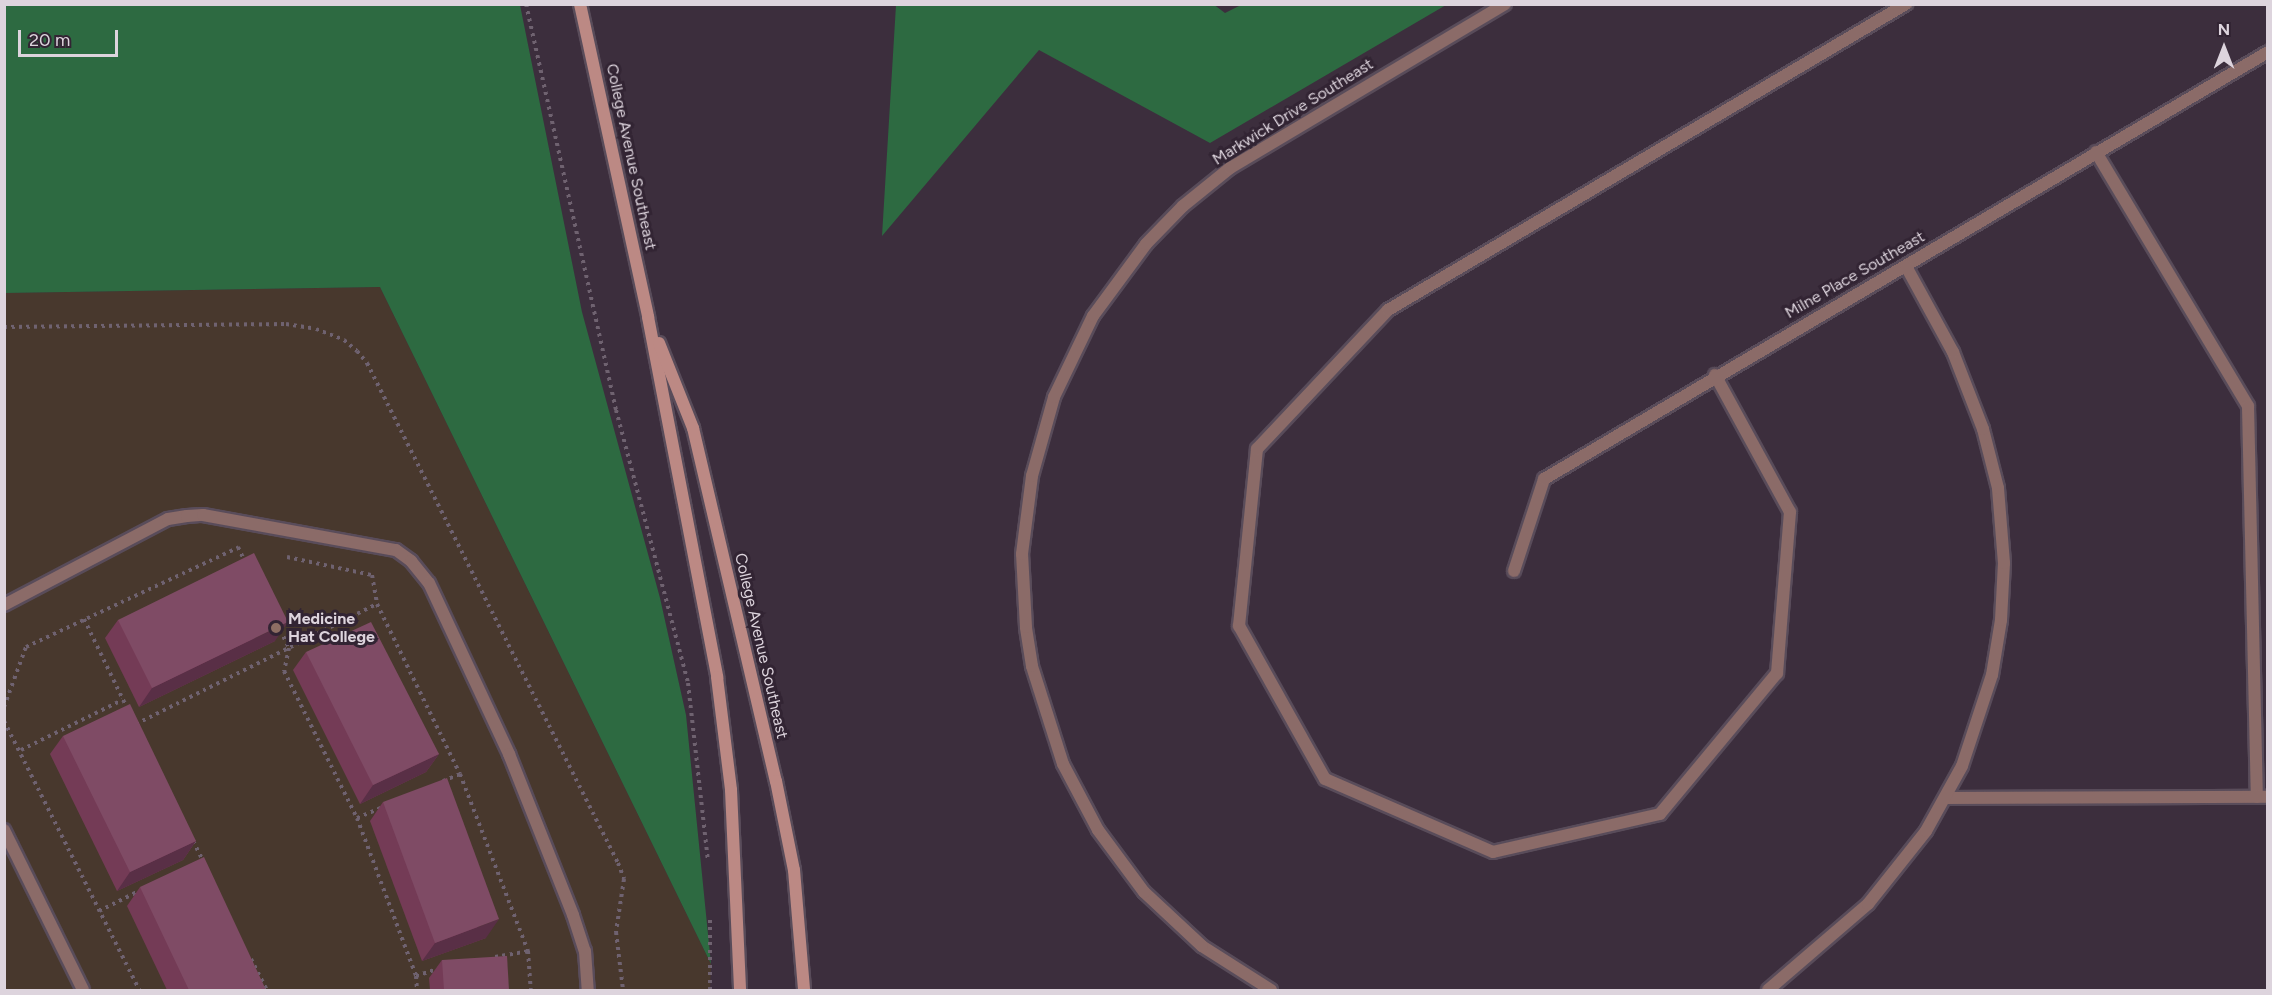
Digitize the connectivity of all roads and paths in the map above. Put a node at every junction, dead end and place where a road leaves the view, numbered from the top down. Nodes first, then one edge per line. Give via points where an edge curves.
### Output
1 (526, 4) edge
2 (580, 4) edge
3 (1505, 4) edge
4 (1906, 4) edge
5 (2268, 52) edge
6 (2096, 152) junction
7 (1906, 266) junction
8 (648, 317) junction
9 (1715, 375) junction
10 (238, 546) junction
11 (249, 549) dead end
12 (283, 556) dead end
13 (248, 567) edge
14 (1514, 571) dead end
15 (377, 604) junction
16 (4, 605) edge
17 (84, 619) junction
18 (279, 628) edge
19 (289, 648) junction
20 (122, 700) junction
21 (4, 707) edge
22 (4, 721) edge
23 (135, 724) junction
24 (140, 734) edge
25 (21, 750) junction
26 (460, 774) junction
27 (440, 783) edge
28 (2262, 797) edge
29 (1947, 798) junction
30 (388, 805) edge
31 (357, 818) junction
32 (4, 830) edge
33 (192, 839) edge
34 (202, 860) junction
35 (192, 865) edge
36 (207, 870) edge
37 (710, 874) dead end
38 (150, 885) edge
39 (711, 909) dead end
40 (99, 911) junction
41 (247, 950) edge
42 (528, 951) junction
43 (485, 959) edge
44 (453, 966) edge
45 (416, 975) junction
46 (83, 990) edge
47 (139, 990) edge
48 (267, 990) edge
49 (417, 990) edge
50 (531, 990) edge
51 (588, 990) edge
52 (710, 990) edge
53 (740, 990) edge
54 (804, 990) edge
55 (1270, 990) edge
56 (1768, 990) edge

1 - 37 path via 616,410 688,683
2 - 8 street, College Avenue Southeast
3 - 55 street, Markwick Drive Southeast via 1230,168 1183,206 1146,244 1093,316 1054,397 1034,466 1022,554 1026,627 1032,666 1063,764 1098,830 1144,892 1202,946
4 - 9 street via 1388,310 1257,449 1239,626 1325,779 1493,852 1660,814 1777,673 1790,512
5 - 6 street, Milne Place Southeast
6 - 7 street, Milne Place Southeast
6 - 28 street via 2248,406
7 - 9 street, Milne Place Southeast
7 - 29 street via 1953,352 1983,429 1998,489 2001,527 2001,620 1992,675 1980,720
8 - 53 street, College Avenue Southeast via 717,677 731,790
8 - 54 street, College Avenue Southeast via 693,428 774,770 794,870
9 - 14 street, Milne Place Southeast via 1544,479
10 - 11 path
10 - 13 path
10 - 17 path
12 - 15 path via 372,575
15 - 19 path
15 - 26 path
16 - 51 street via 168,519 187,516 202,515 396,550 429,582 509,754 573,915 585,951
17 - 20 path
17 - 21 path via 26,647
18 - 19 path
19 - 23 path
19 - 31 path via 284,671
20 - 23 path
20 - 25 path
22 - 25 path
23 - 24 path
25 - 40 path
26 - 27 path
26 - 42 path
28 - 29 street
29 - 56 street via 1868,904
30 - 31 path
31 - 45 path
32 - 46 street
33 - 34 path
34 - 35 path
34 - 36 path
38 - 40 path
39 - 52 path
40 - 47 path
41 - 48 path
42 - 43 path
42 - 50 path
44 - 45 path
45 - 49 path

